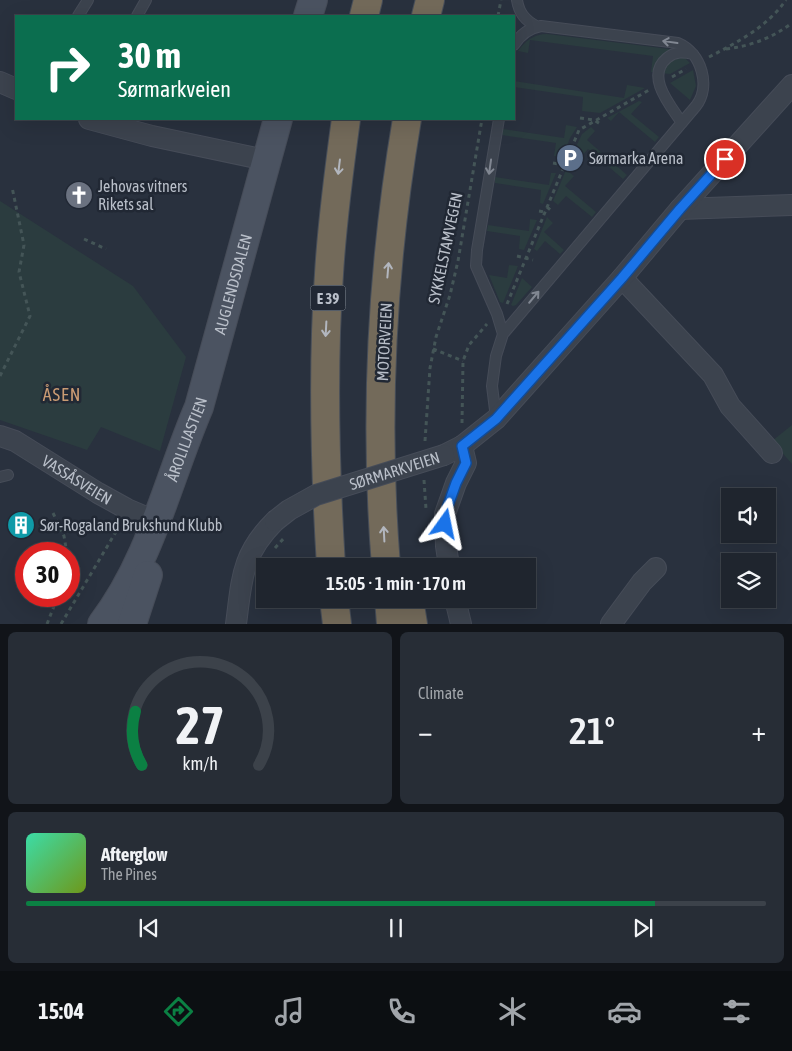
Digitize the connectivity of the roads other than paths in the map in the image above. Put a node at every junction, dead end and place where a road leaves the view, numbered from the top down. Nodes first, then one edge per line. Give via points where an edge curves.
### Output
1 (88, 0) edge
2 (146, 0) edge
3 (313, 0) edge
4 (368, 0) edge
5 (430, 0) edge
6 (517, 0) edge
7 (80, 15) edge
8 (138, 15) edge
9 (308, 15) edge
10 (364, 15) edge
11 (426, 15) edge
12 (536, 26) junction
13 (515, 44) edge
14 (693, 54) junction
15 (0, 82) edge
16 (792, 85) edge
17 (15, 88) edge
18 (93, 120) edge
19 (278, 120) edge
20 (346, 120) edge
21 (407, 120) edge
22 (499, 120) edge
23 (682, 123) junction
24 (266, 160) junction
25 (792, 205) edge
26 (680, 209) junction
27 (622, 278) junction
28 (503, 334) junction
29 (382, 389) junction
30 (199, 407) junction
31 (496, 419) junction
32 (0, 436) edge
33 (462, 446) junction
34 (772, 453) dead end
35 (156, 521) junction
36 (331, 558) edge
37 (386, 558) edge
38 (404, 558) edge
39 (448, 558) edge
40 (656, 568) dead end
41 (335, 608) edge
42 (390, 608) edge
43 (410, 608) edge
44 (457, 608) edge
45 (102, 624) edge
46 (132, 624) edge
47 (236, 624) edge
48 (337, 624) edge
49 (391, 624) edge
50 (413, 624) edge
51 (461, 624) edge
52 (611, 624) edge

1 - 7 lane
2 - 8 lane
3 - 9 main road
4 - 10 highway
5 - 11 highway
6 - 12 lane via 521,14
12 - 13 lane
14 -> 12 lane via 678,43
14 - 23 lane via 704,87 700,101
14 - 23 lane via 683,51 670,55 658,72 659,84
15 - 17 street
16 - 26 street, SØRMARKVEIEN
18 - 24 street
19 - 24 main road, AUGLENDSDALEN
20 -> 36 highway, E 39 via 336,194 325,354
29 -> 21 highway, MOTORVEIEN via 387,275
22 -> 28 lane via 476,266
28 -> 23 lane
24 - 30 main road, AUGLENDSDALEN
25 - 26 street
26 - 27 street, SØRMARKVEIEN
27 - 31 street, SØRMARKVEIEN
27 - 34 street via 713,375 730,406
28 - 31 lane via 492,386
37 -> 29 highway, MOTORVEIEN
29 - 38 highway via 397,458
30 - 35 main road, ÅROLILJASTIEN
30 - 46 main road, ÅROLILJASTIEN via 196,440
31 - 33 street, SØRMARKVEIEN
32 - 35 street, VASSÅSVEIEN via 15,441 127,509
33 - 39 street via 466,463 445,514
33 - 47 street, SØRMARKVEIEN, bridge via 444,455 316,495 275,521 253,547 244,570
35 - 45 main road, ÅROLILJASTIEN via 122,596
40 - 52 street
41 - 48 highway
42 - 49 highway
43 - 50 highway
44 - 51 street

